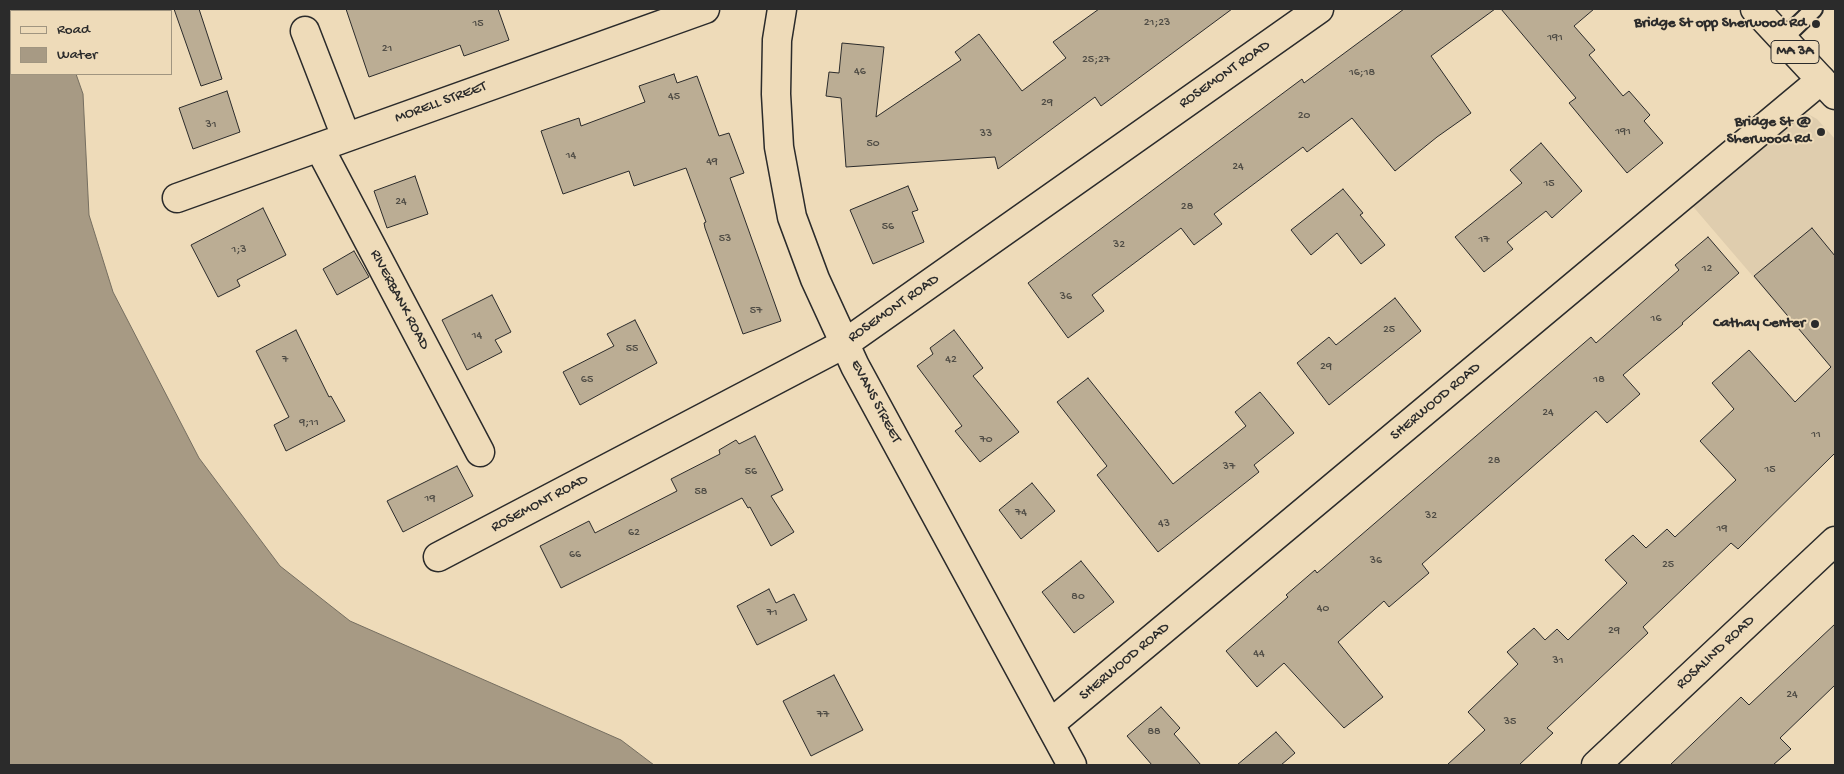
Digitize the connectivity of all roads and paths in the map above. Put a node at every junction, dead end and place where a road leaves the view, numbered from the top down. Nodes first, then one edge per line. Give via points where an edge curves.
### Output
1 (705, 9) edge
2 (782, 9) edge
3 (1319, 9) edge
4 (1755, 9) edge
5 (1814, 9) edge
6 (305, 31) dead end
7 (1783, 39) junction
8 (1828, 87) edge
9 (346, 137) junction
10 (318, 147) junction
11 (177, 198) dead end
12 (844, 344) junction
13 (480, 452) dead end
14 (1835, 541) edge
15 (438, 557) dead end
16 (1050, 724) junction
17 (1072, 765) edge
18 (1596, 765) edge

1 - 9 street, MORELL STREET
2 - 12 street, EVANS STREET via 777,40 779,147 792,216
3 - 12 street, ROSEMONT ROAD
4 - 7 street, MA 3A
5 - 7 lane
6 - 9 street
7 - 8 street, MA 3A
8 - 16 street, SHERWOOD ROAD
9 - 10 street, MORELL STREET
10 - 11 street, MORELL STREET
10 - 13 street, RIVERBANK ROAD
12 - 15 street, ROSEMONT ROAD
12 - 16 street, EVANS STREET
14 - 18 street, ROSALIND ROAD
16 - 17 street, EVANS STREET

